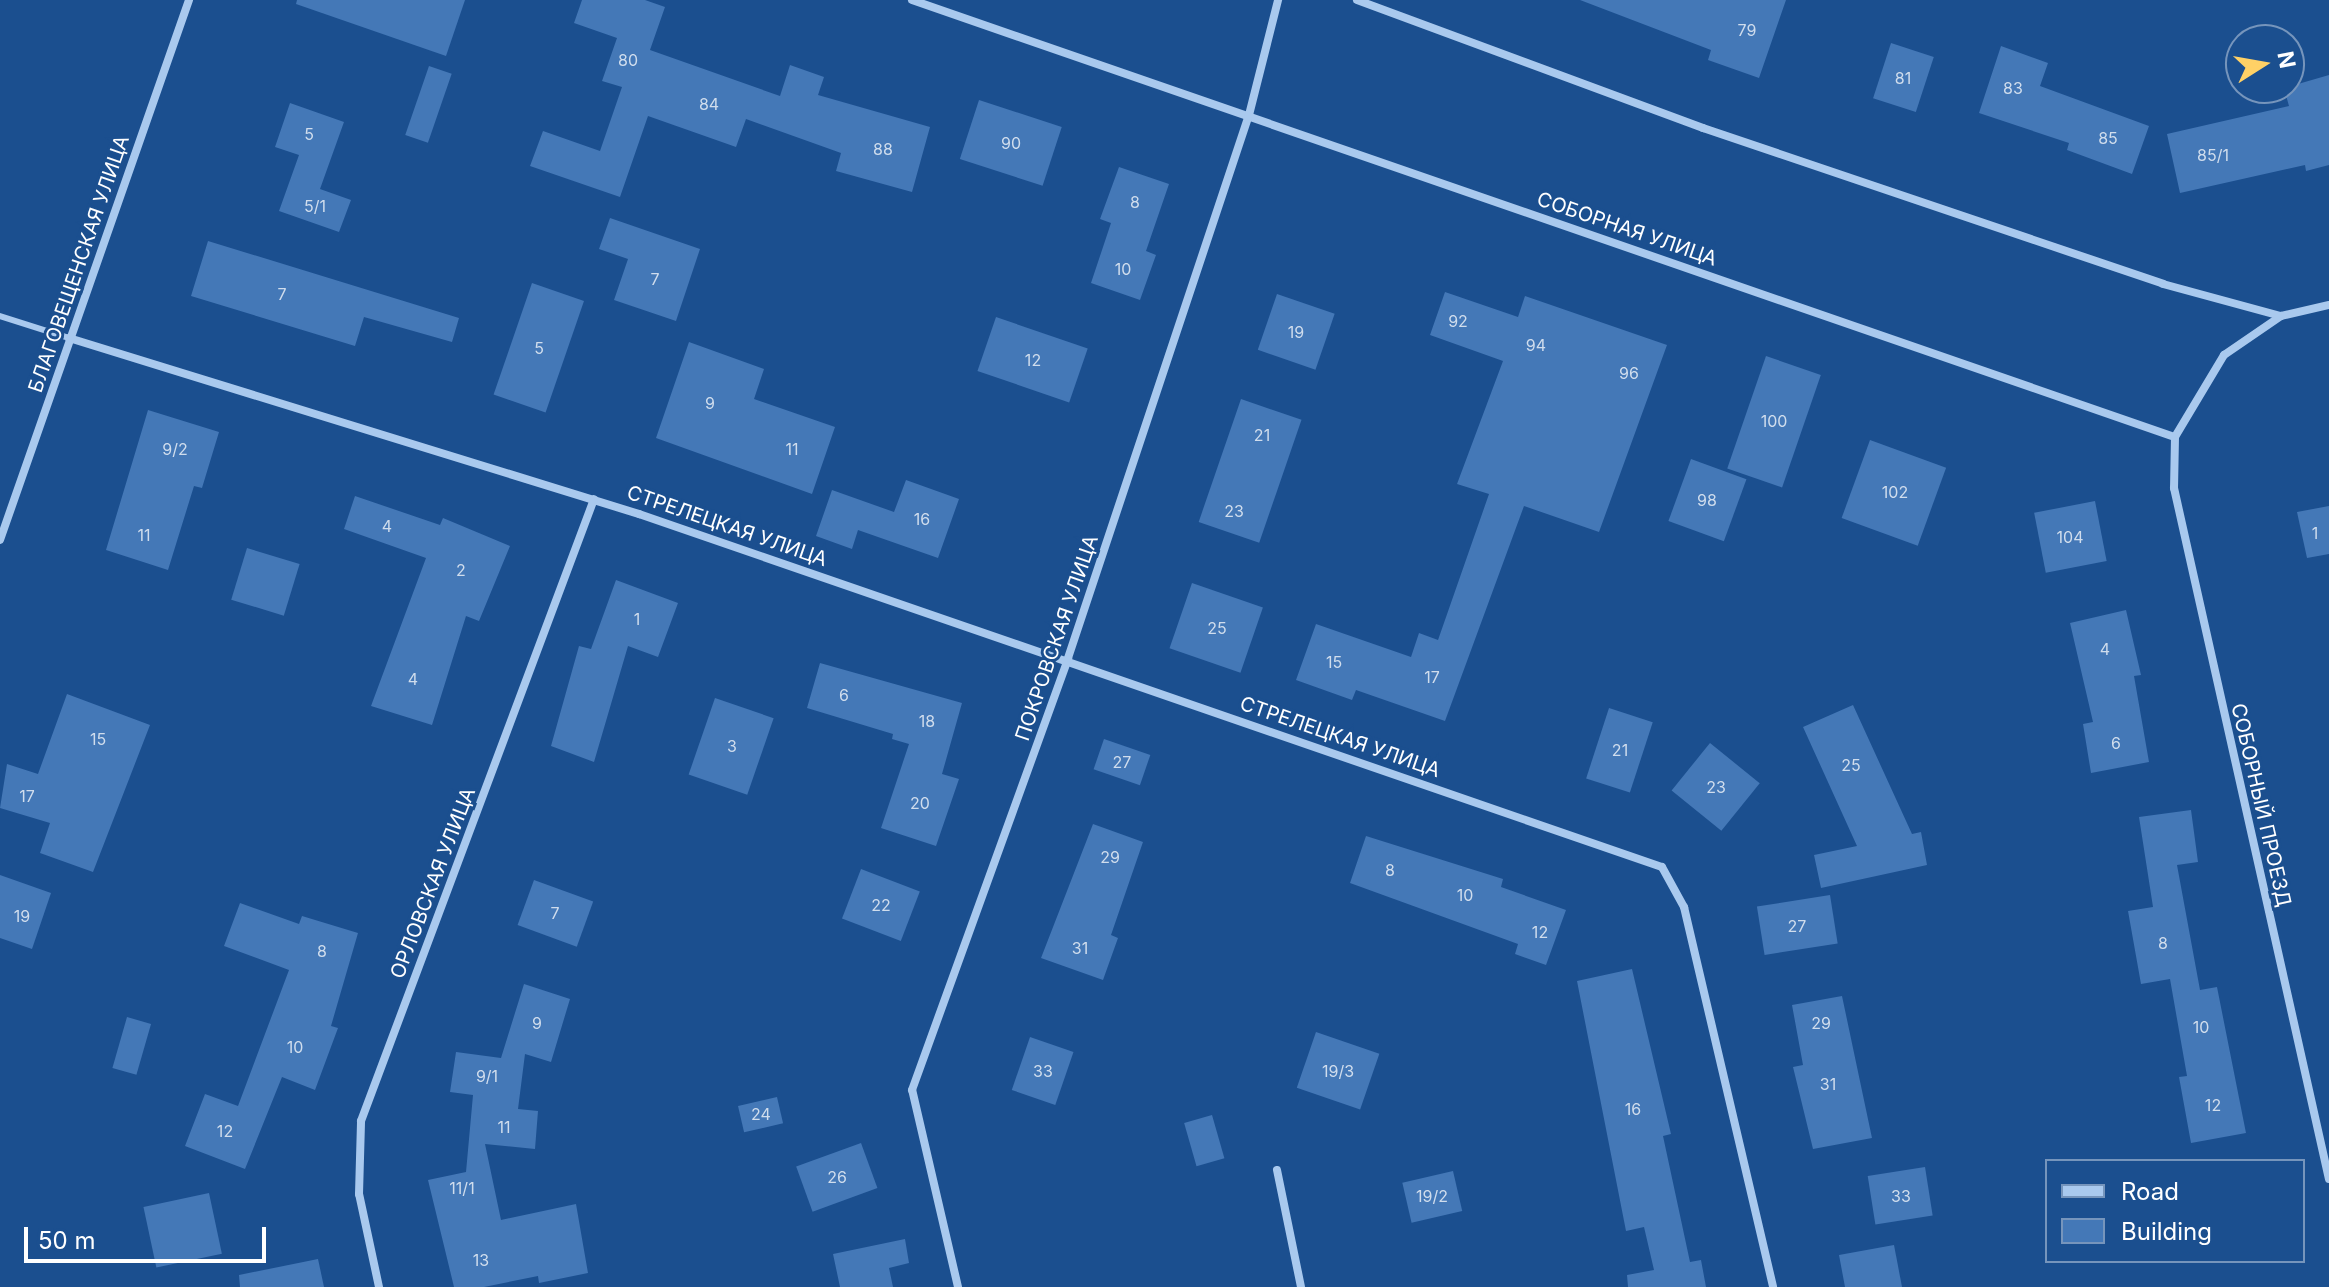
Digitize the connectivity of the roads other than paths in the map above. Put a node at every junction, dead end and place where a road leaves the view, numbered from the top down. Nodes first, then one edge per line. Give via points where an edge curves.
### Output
1 (189, 0) edge
2 (912, 0) edge
3 (1278, 0) edge
4 (1357, 0) edge
5 (1249, 115) junction
6 (2329, 305) edge
7 (0, 316) edge
8 (2281, 316) junction
9 (69, 338) junction
10 (2175, 437) junction
11 (594, 499) junction
12 (0, 540) edge
13 (1068, 658) junction
14 (1277, 1170) dead end
15 (2329, 1179) edge
16 (379, 1287) edge
17 (958, 1287) edge
18 (1301, 1287) edge
19 (1773, 1287) edge

1 - 9 street, БЛАГОВЕЩЕНСКАЯ УЛИЦА
2 - 5 street, СОБОРНАЯ УЛИЦА
3 - 5 street, ПОКРОВСКАЯ УЛИЦА
4 - 8 street via 1718,133 2163,284
5 - 10 street, СОБОРНАЯ УЛИЦА
5 - 13 street, ПОКРОВСКАЯ УЛИЦА
6 - 8 street
7 - 9 lane
8 - 10 street via 2224,355
9 - 11 street, СТРЕЛЕЦКАЯ УЛИЦА
9 - 12 street, БЛАГОВЕЩЕНСКАЯ УЛИЦА
10 - 15 street, СОБОРНЫЙ ПРОЕЗД via 2174,488
11 - 13 street, СТРЕЛЕЦКАЯ УЛИЦА
11 - 16 street, ОРЛОВСКАЯ УЛИЦА via 361,1121 359,1194
13 - 17 street, ПОКРОВСКАЯ УЛИЦА via 912,1090
13 - 19 street, СТРЕЛЕЦКАЯ УЛИЦА via 1662,867 1684,907
14 - 18 street

